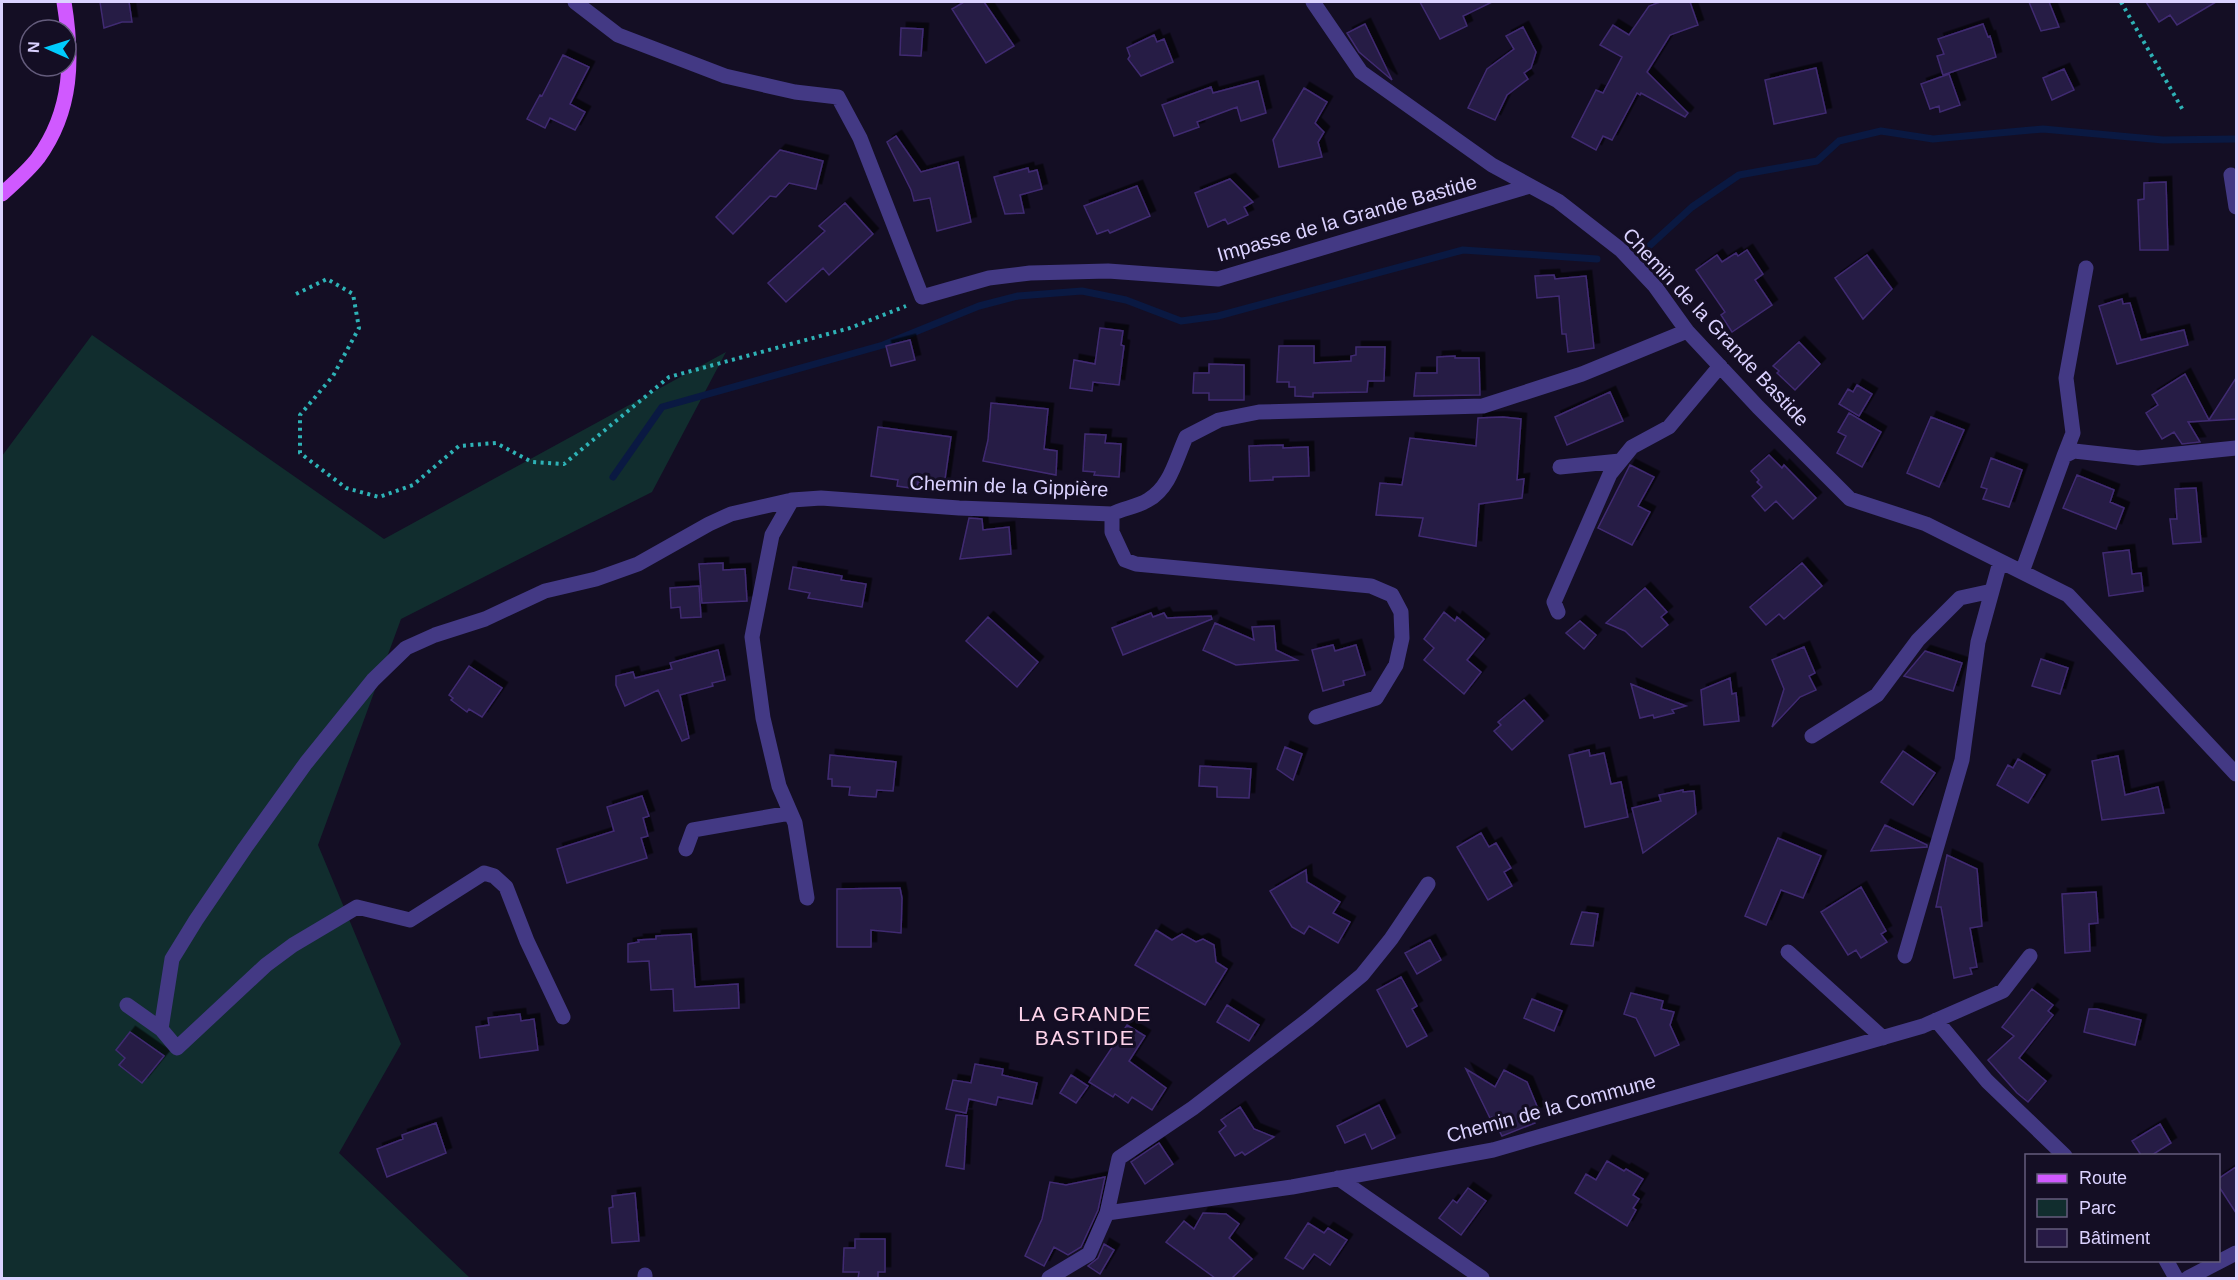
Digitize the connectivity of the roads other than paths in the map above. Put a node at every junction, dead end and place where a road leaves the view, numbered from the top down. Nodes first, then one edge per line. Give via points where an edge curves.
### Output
1 (64, 2) edge
2 (575, 2) edge
3 (1313, 2) edge
4 (2231, 176) dead end
5 (1530, 186) junction
6 (2, 194) edge
7 (2236, 207) edge
8 (2086, 268) dead end
9 (1687, 331) junction
10 (1720, 366) junction
11 (2236, 448) edge
12 (2064, 456) junction
13 (1620, 461) junction
14 (1560, 467) dead end
15 (792, 500) junction
16 (1112, 514) junction
17 (2001, 562) junction
18 (2022, 572) junction
19 (1992, 591) junction
20 (1558, 612) dead end
21 (1316, 717) dead end
22 (1812, 736) dead end
23 (2236, 774) edge
24 (790, 813) junction
25 (686, 849) dead end
26 (1428, 884) dead end
27 (807, 898) dead end
28 (1788, 952) dead end
29 (1905, 956) dead end
30 (2031, 956) dead end
31 (127, 1005) dead end
32 (563, 1017) dead end
33 (1936, 1020) junction
34 (161, 1029) junction
35 (1883, 1038) junction
36 (2064, 1154) edge
37 (1338, 1178) junction
38 (1107, 1213) junction
39 (2236, 1253) edge
40 (2220, 1261) edge
41 (2167, 1262) edge
42 (2219, 1262) edge
43 (1049, 1278) edge
44 (1482, 1278) edge
45 (2176, 1278) edge
46 (2188, 1278) edge

1 - 6 main road via 70,73 63,103 38,158
2 - 5 street, Impasse de la Grande Bastide via 618,35 724,76 838,97 860,138 922,297 989,278 1030,273 1108,272 1218,279
3 - 5 street, Chemin de la Grande Bastide via 1361,72 1492,165
4 - 7 street
5 - 9 street, Chemin de la Grande Bastide via 1558,201 1621,250 1654,285
8 - 12 street via 2066,378 2073,433
9 - 10 street, Chemin de la Grande Bastide
9 - 16 street, Chemin de la Gippière via 1582,374 1483,406 1259,412 1219,420 1186,436 1166,485 1147,501
10 - 13 street via 1669,427 1632,447
10 - 17 street, Chemin de la Grande Bastide via 1850,499 1926,524
11 - 12 street via 2138,458 2074,451
12 - 18 street
13 - 14 street
13 - 20 street via 1610,474 1554,603
15 - 16 street, Chemin de la Gippière via 821,498
15 - 24 street via 772,535 752,637 763,718 779,786
15 - 34 street, Chemin de la Gippière via 731,514 638,564 545,591 485,619 406,648 373,680 306,764 196,920 172,959
16 - 21 street via 1112,532 1125,560 1136,564 1371,586 1392,595 1401,612 1402,638 1396,665 1376,698
17 - 18 street, Chemin de la Grande Bastide
17 - 19 street
18 - 23 street, Chemin de la Grande Bastide via 2068,595
19 - 22 street via 1960,598 1918,640 1877,695
19 - 29 street via 1978,642 1962,760
24 - 25 street via 693,830
24 - 27 street
26 - 38 street via 1362,975 1202,1101 1119,1158
28 - 35 street
30 - 33 street, Chemin de la Commune via 2003,991
31 - 34 street
32 - 34 street via 506,887 484,873 411,920 357,907 266,965 177,1048
33 - 35 street, Chemin de la Commune
33 - 36 street via 1987,1081
35 - 37 street, Chemin de la Commune via 1493,1150
37 - 38 street, Chemin de la Commune
37 - 44 street
38 - 43 street via 1089,1254
39 - 40 street
41 - 45 street
42 - 46 street

